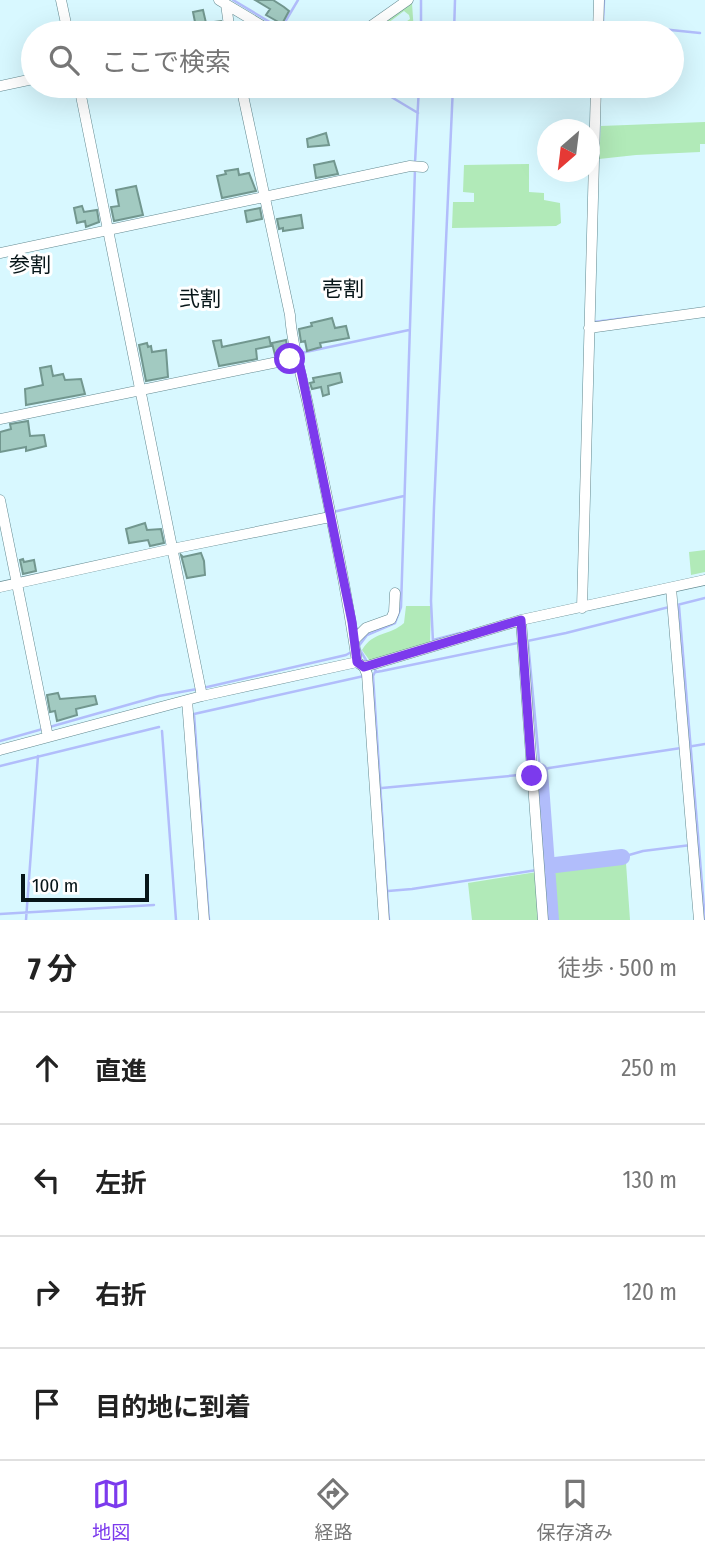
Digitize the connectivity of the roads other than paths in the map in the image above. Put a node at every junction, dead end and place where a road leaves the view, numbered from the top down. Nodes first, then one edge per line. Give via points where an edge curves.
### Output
1 (61, 0) edge
2 (408, 0) edge
3 (599, 0) edge
4 (223, 2) edge
5 (65, 21) edge
6 (227, 21) edge
7 (254, 21) edge
8 (378, 21) edge
9 (598, 21) edge
10 (21, 82) edge
11 (0, 86) edge
12 (82, 98) edge
13 (243, 98) edge
14 (596, 98) edge
15 (418, 167) dead end
16 (264, 198) junction
17 (109, 228) junction
18 (0, 253) edge
19 (705, 312) edge
20 (592, 327) junction
21 (294, 359) junction
22 (140, 390) junction
23 (0, 419) edge
24 (0, 500) edge
25 (328, 518) junction
26 (172, 549) junction
27 (705, 580) edge
28 (16, 581) junction
29 (0, 587) edge
30 (671, 587) junction
31 (395, 593) dead end
32 (582, 605) junction
33 (521, 620) junction
34 (360, 660) junction
35 (201, 691) junction
36 (187, 700) junction
37 (46, 732) junction
38 (0, 750) edge
39 (204, 920) edge
40 (384, 920) edge
41 (543, 920) edge
42 (699, 920) edge

1 - 5 street
2 - 8 street
3 - 9 street
4 - 6 street
4 - 7 street
10 - 11 street
12 - 17 street
13 - 16 street
14 - 20 street
15 - 16 street
16 - 17 street
16 - 21 street
17 - 18 street
17 - 22 street
19 - 20 street
20 - 32 street
21 - 22 street
21 - 25 street
22 - 23 street
22 - 26 street
24 - 28 street
25 - 26 street
25 - 34 street
26 - 28 street
26 - 35 street
27 - 30 street
28 - 29 street
28 - 37 street
30 - 32 street
30 - 42 street
31 - 34 street via 391,619 366,628
32 - 33 street
33 - 34 street
33 - 41 street
34 - 35 street
34 - 40 street
35 - 36 street
36 - 37 street
36 - 39 street
37 - 38 street

